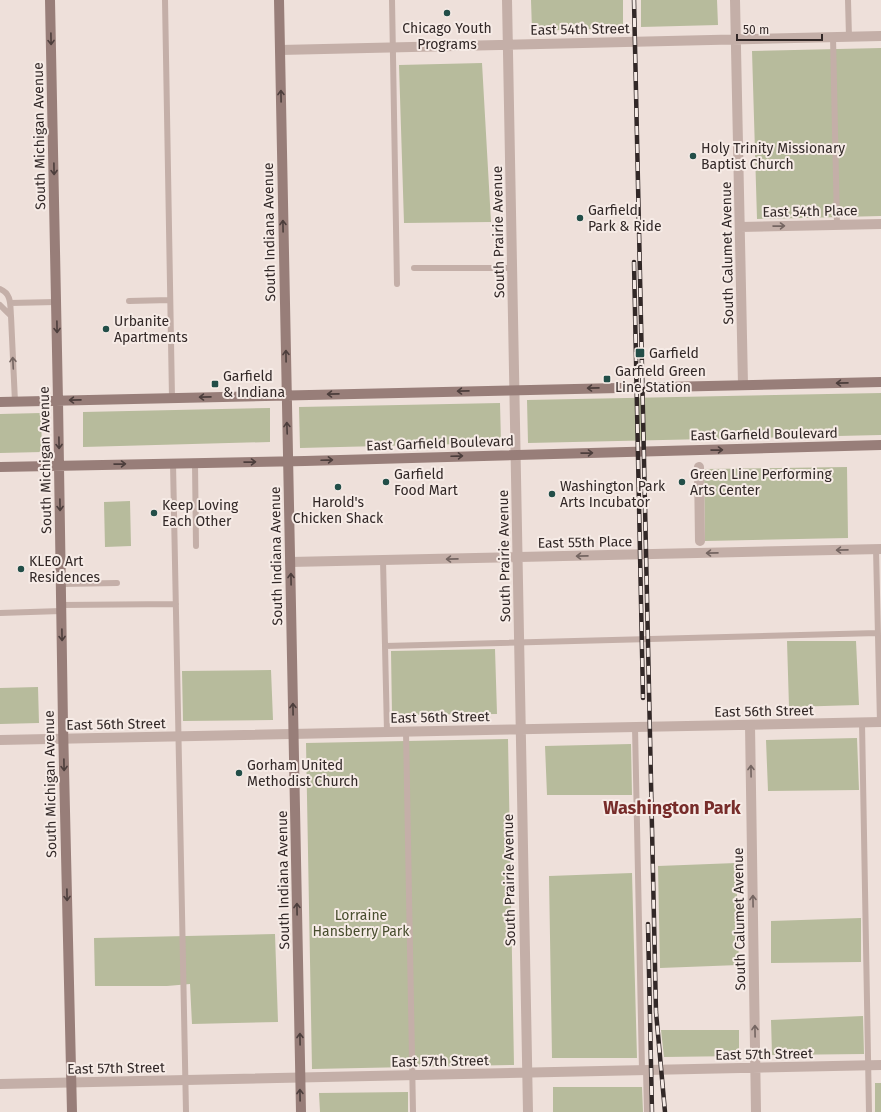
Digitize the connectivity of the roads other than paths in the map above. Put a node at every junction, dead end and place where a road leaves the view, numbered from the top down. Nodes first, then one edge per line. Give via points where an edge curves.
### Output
1 (50, 0) edge
2 (165, 0) edge
3 (279, 0) edge
4 (392, 0) edge
5 (507, 0) edge
6 (735, 0) edge
7 (848, 0) edge
8 (849, 36) junction
9 (881, 36) edge
10 (833, 37) junction
11 (736, 39) junction
12 (508, 45) junction
13 (393, 48) junction
14 (280, 50) junction
15 (881, 224) edge
16 (837, 225) junction
17 (740, 227) junction
18 (414, 268) dead end
19 (512, 268) junction
20 (397, 284) dead end
21 (0, 289) edge
22 (170, 300) junction
23 (129, 301) dead end
24 (56, 302) junction
25 (10, 303) junction
26 (0, 305) edge
27 (11, 316) junction
28 (171, 338) junction
29 (130, 340) dead end
30 (881, 382) edge
31 (744, 385) junction
32 (515, 390) junction
33 (286, 395) junction
34 (172, 398) junction
35 (58, 401) junction
36 (0, 402) edge
37 (15, 402) junction
38 (881, 446) edge
39 (516, 454) junction
40 (288, 461) junction
41 (173, 463) junction
42 (195, 463) junction
43 (59, 466) junction
44 (0, 467) edge
45 (699, 467) dead end
46 (700, 541) dead end
47 (196, 546) dead end
48 (879, 549) edge
49 (518, 557) junction
50 (382, 560) junction
51 (290, 562) junction
52 (117, 583) dead end
53 (61, 584) junction
54 (176, 604) junction
55 (61, 608) junction
56 (0, 613) edge
57 (878, 633) junction
58 (519, 643) junction
59 (385, 646) junction
60 (881, 722) edge
61 (862, 723) junction
62 (750, 725) junction
63 (635, 727) junction
64 (521, 730) junction
65 (387, 732) junction
66 (406, 732) junction
67 (294, 734) junction
68 (178, 737) junction
69 (63, 739) junction
70 (0, 740) edge
71 (881, 1065) edge
72 (868, 1066) junction
73 (755, 1068) junction
74 (644, 1070) junction
75 (527, 1073) junction
76 (412, 1076) junction
77 (300, 1078) junction
78 (185, 1080) junction
79 (71, 1083) junction
80 (0, 1084) edge
81 (72, 1112) edge
82 (186, 1112) edge
83 (301, 1112) edge
84 (413, 1112) edge
85 (528, 1112) edge
86 (647, 1112) edge
87 (756, 1112) edge
88 (868, 1112) edge

1 -> 24 street, South Michigan Avenue
2 - 22 lane
3 - 14 street, South Indiana Avenue
4 - 13 lane
5 - 12 street, South Prairie Avenue
6 - 11 street, South Calumet Avenue
7 - 8 lane
8 - 9 street, East 54th Street
8 - 10 street, East 54th Street
10 - 11 street, East 54th Street
10 - 16 lane
11 - 12 street, East 54th Street
11 - 17 street, South Calumet Avenue
12 - 13 street, East 54th Street
12 - 19 street, South Prairie Avenue
13 - 14 street, East 54th Street
13 - 20 lane
33 -> 14 street, South Indiana Avenue
15 - 16 street, East 54th Place
17 -> 16 street, East 54th Place
17 - 31 street, South Calumet Avenue
18 - 19 lane
19 - 32 street, South Prairie Avenue
21 - 25 lane via 8,295
22 - 23 lane
22 - 28 lane
24 - 25 lane
24 -> 35 street, South Michigan Avenue
25 - 27 lane
26 - 27 lane
37 -> 27 lane
28 - 29 lane
28 - 34 lane
30 -> 31 street
31 -> 32 street
32 -> 33 street
32 - 39 street, South Prairie Avenue
33 -> 34 street
40 -> 33 street, South Indiana Avenue
34 -> 35 street
35 - 37 street
35 -> 43 street, South Michigan Avenue
36 - 37 street
39 -> 38 street, East Garfield Boulevard
40 -> 39 street, East Garfield Boulevard
39 - 49 street, South Prairie Avenue
42 -> 40 street, East Garfield Boulevard
40 - 51 street, South Indiana Avenue
41 - 42 street, East Garfield Boulevard
43 -> 41 street, East Garfield Boulevard
41 - 54 lane
42 - 47 lane
43 - 44 street, East Garfield Boulevard
43 -> 53 street, South Michigan Avenue
45 - 46 street
48 -> 49 street, East 55th Place
48 - 57 lane
49 -> 50 street, East 55th Place
49 - 58 street, South Prairie Avenue
50 - 51 street, East 55th Place
50 - 59 lane
67 -> 51 street, South Indiana Avenue
52 - 53 lane
53 - 55 street, South Michigan Avenue
54 - 55 lane
54 - 68 lane
55 - 56 lane
55 -> 69 street, South Michigan Avenue
57 - 58 lane
57 - 60 lane
58 - 59 lane
58 - 64 street, South Prairie Avenue
59 - 65 lane
60 - 61 street, East 56th Street
61 - 62 street, East 56th Street
61 - 72 lane
62 - 63 street, East 56th Street
73 -> 62 street, South Calumet Avenue
63 - 64 street, East 56th Street
63 - 74 lane
64 - 66 street, East 56th Street
64 - 75 street, South Prairie Avenue
65 - 66 street, East 56th Street
65 - 67 street, East 56th Street
66 - 76 lane
67 - 68 street, East 56th Street
77 -> 67 street, South Indiana Avenue
68 - 69 street, East 56th Street
68 - 78 lane
69 - 70 street, East 56th Street
69 -> 79 street, South Michigan Avenue
71 - 72 street, East 57th Street
72 - 73 street, East 57th Street
72 - 88 lane
73 - 74 street, East 57th Street
73 - 87 street, South Calumet Avenue
74 - 75 street, East 57th Street
74 - 86 lane
75 - 76 street, East 57th Street
75 - 85 street, South Prairie Avenue
76 - 77 street, East 57th Street
76 - 84 lane
77 - 78 street, East 57th Street
83 -> 77 street, South Indiana Avenue
78 - 79 street, East 57th Street
78 - 82 lane
79 - 80 street, East 57th Street
79 - 81 street, South Michigan Avenue

